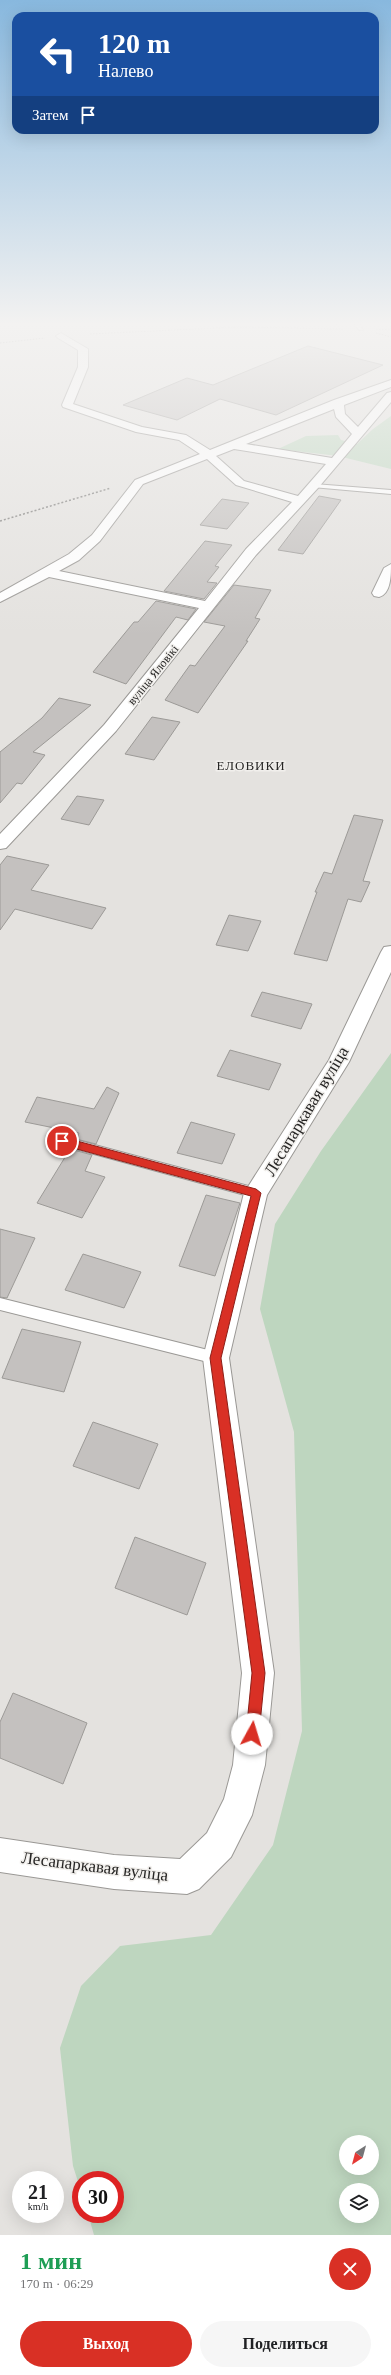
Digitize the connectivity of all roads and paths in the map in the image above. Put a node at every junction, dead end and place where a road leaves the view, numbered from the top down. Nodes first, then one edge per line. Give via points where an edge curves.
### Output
1 (129, 426) edge
2 (278, 426) edge
3 (351, 426) edge
4 (365, 426) edge
5 (358, 434) junction
6 (182, 437) junction
7 (232, 445) junction
8 (209, 455) junction
9 (334, 462) junction
10 (139, 482) junction
11 (314, 486) junction
12 (391, 492) edge
13 (300, 500) junction
14 (0, 521) edge
15 (391, 568) edge
16 (46, 573) junction
17 (379, 593) dead end
18 (0, 598) edge
19 (209, 606) junction
20 (0, 844) edge
21 (391, 952) edge
22 (62, 1141) dead end
23 (256, 1193) junction
24 (0, 1304) edge
25 (216, 1358) junction
26 (0, 1854) edge

1 - 6 street
2 - 7 street
3 - 5 street
4 - 5 street, вуліца Яловікі
5 - 9 street, вуліца Яловікі
6 - 7 street
6 - 8 street
7 - 8 street
7 - 9 street
8 - 10 street
8 - 13 street via 240,483
9 - 11 street, вуліца Яловікі
10 - 14 path
10 - 16 street via 96,538 74,557
11 - 12 lane
11 - 13 street, вуліца Яловікі
13 - 19 street, вуліца Яловікі via 250,552
15 - 17 street
16 - 18 street
16 - 19 street
19 - 20 street, вуліца Яловікі via 110,728
21 - 23 street, Лесапаркавая вуліца via 338,1062
22 - 23 lane
23 - 25 street, Лесапаркавая вуліца
24 - 25 lane
25 - 26 street, Лесапаркавая вуліца via 258,1673 249,1765 240,1803 219,1845 187,1877 114,1872

